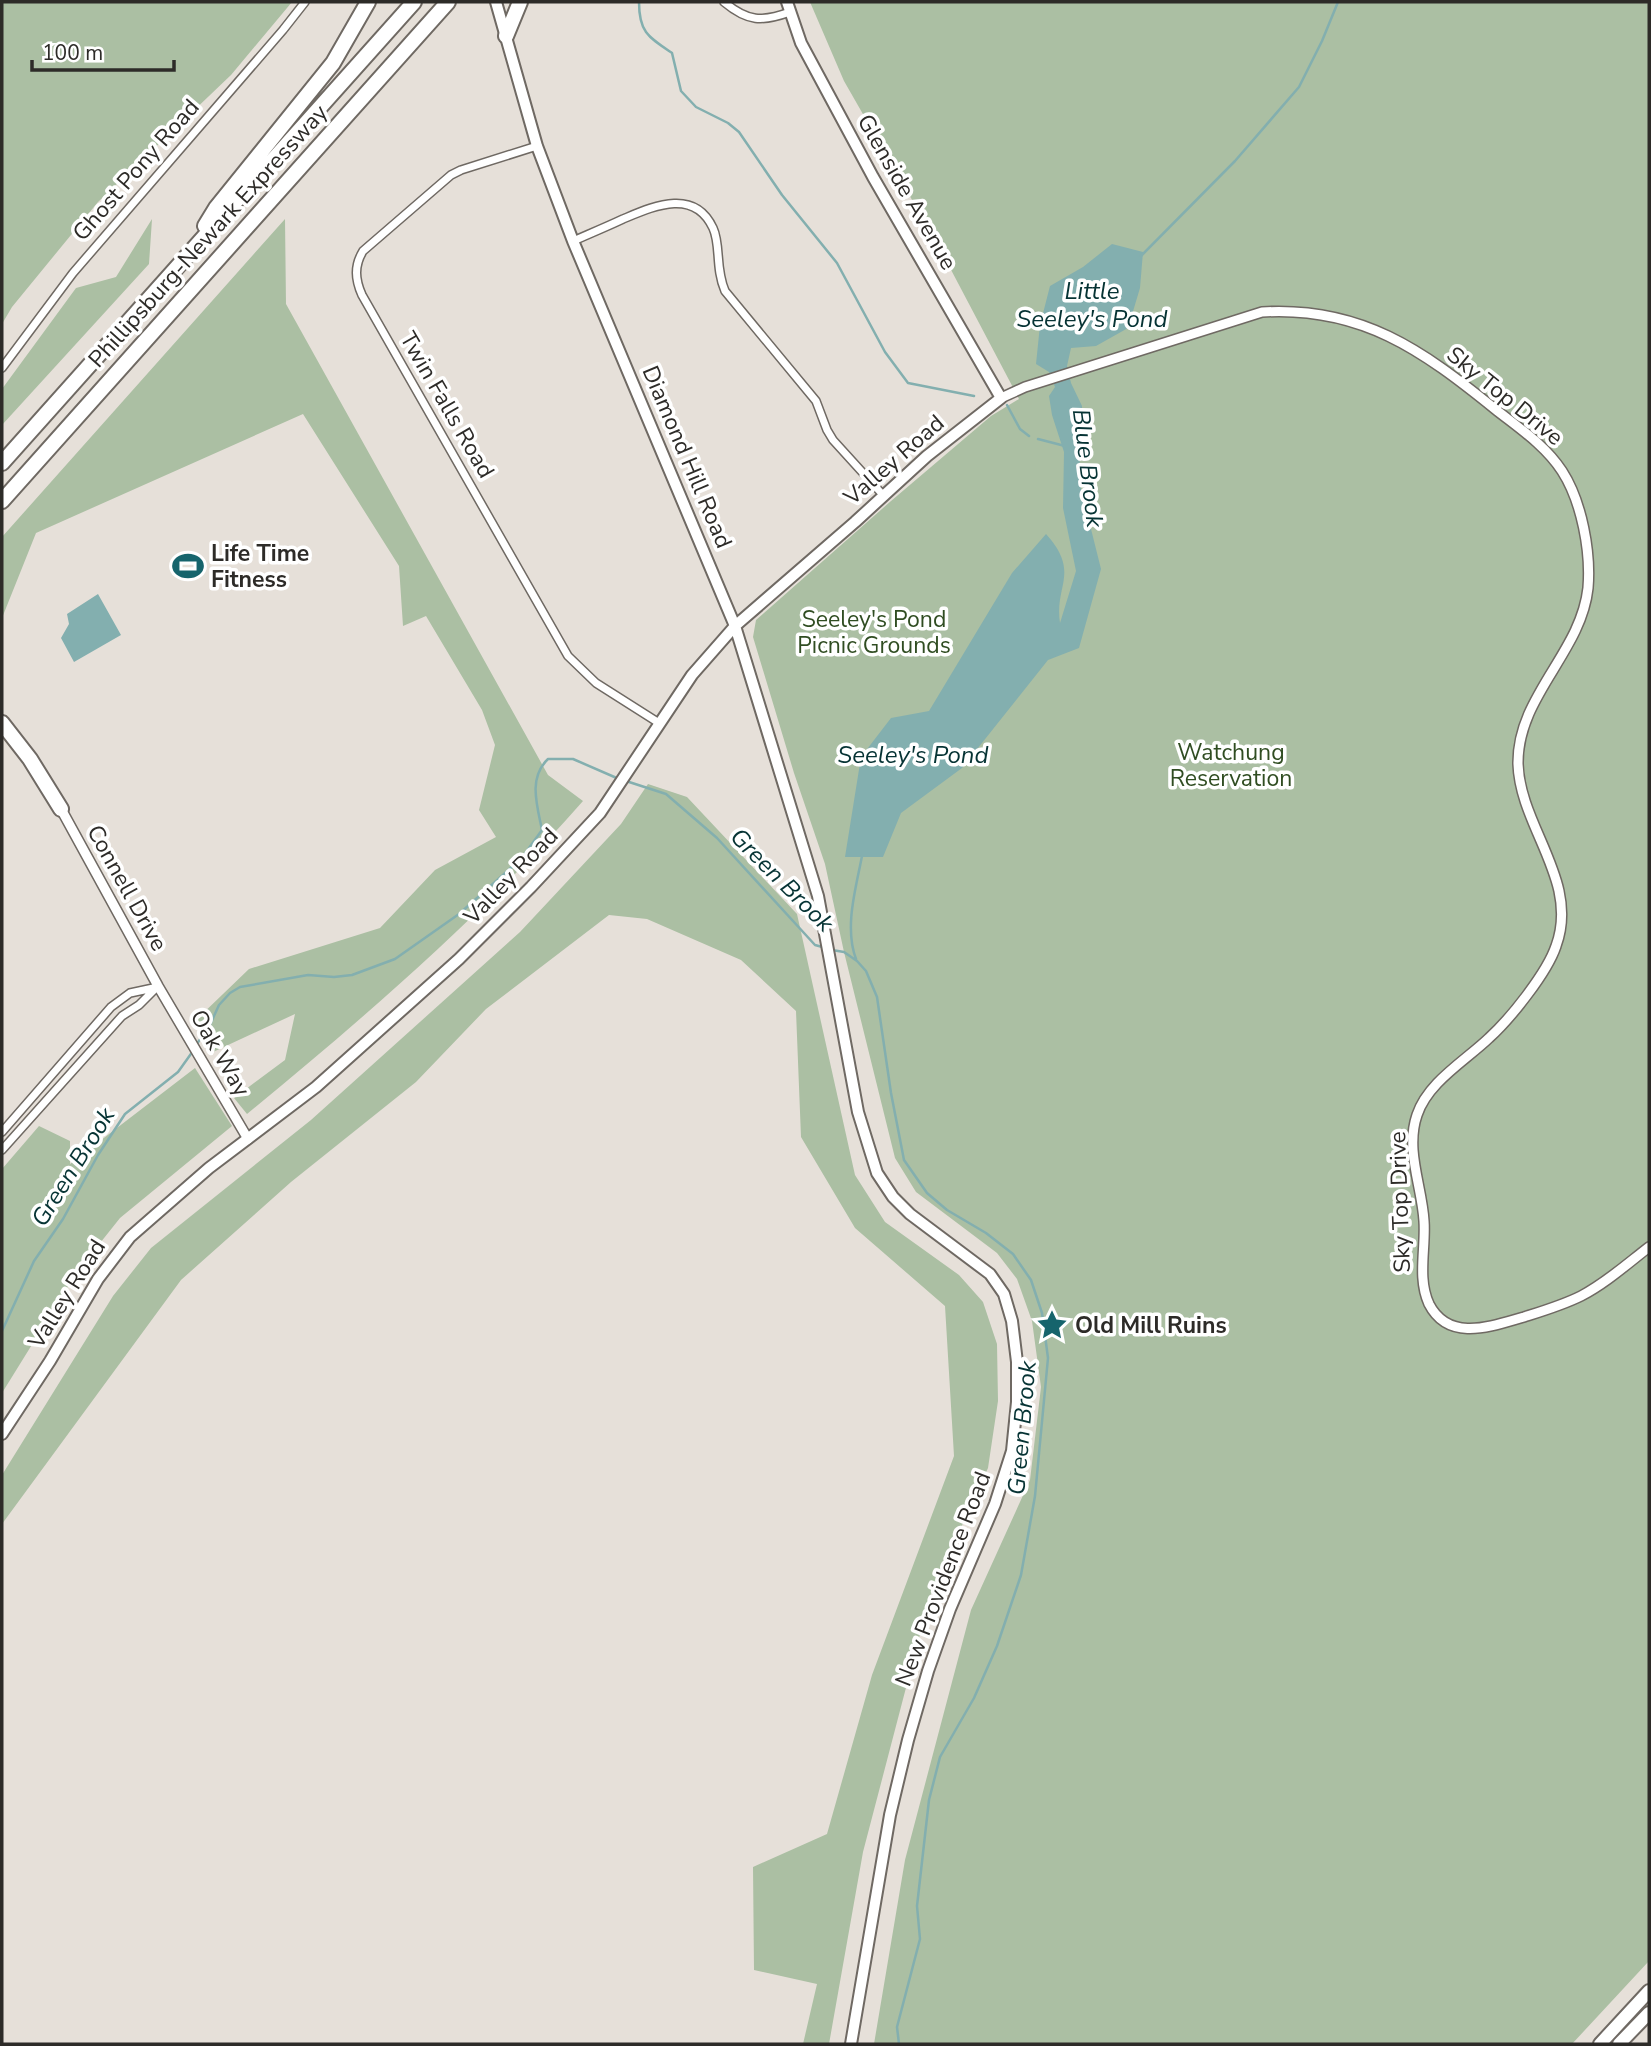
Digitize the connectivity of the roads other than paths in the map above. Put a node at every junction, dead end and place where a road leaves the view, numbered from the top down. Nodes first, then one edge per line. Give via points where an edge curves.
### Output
1 (304, 2) edge
2 (368, 2) edge
3 (414, 2) edge
4 (448, 2) edge
5 (496, 2) edge
6 (520, 2) edge
7 (724, 2) edge
8 (788, 7) edge
9 (506, 36) junction
10 (537, 146) junction
11 (573, 241) junction
12 (187, 256) junction
13 (2, 368) edge
14 (1070, 373) joint
15 (1001, 398) junction
16 (2, 463) edge
17 (883, 495) junction
18 (2, 501) edge
19 (735, 626) junction
20 (2, 723) edge
21 (659, 723) junction
22 (61, 809) joint
23 (826, 933) joint
24 (158, 986) junction
25 (2, 1132) edge
26 (248, 1139) junction
27 (2, 1150) edge
28 (1649, 1247) edge
29 (2, 1434) edge
30 (1649, 1991) edge
31 (1649, 2013) edge
32 (851, 2044) edge
33 (1600, 2044) edge
34 (1619, 2044) edge

1 - 13 street, Ghost Pony Road via 73,273
2 - 12 highway via 333,63 216,208
3 - 12 highway, Phillipsburg-Newark Expressway
4 - 18 highway, Phillipsburg-Newark Expressway
5 - 9 main road, Diamond Hill Road
6 - 9 highway
7 - 8 street via 752,19 766,19
8 - 15 main road, Glenside Avenue via 801,43 866,165
9 - 10 main road, Diamond Hill Road
10 - 11 main road, Diamond Hill Road
10 - 21 street, Twin Falls Road via 451,175 363,251 356,276 362,295 568,656 596,683
11 - 17 street via 660,204 687,204 701,212 715,236 725,291 816,401 833,440
11 - 19 main road, Diamond Hill Road
12 - 16 highway, Phillipsburg-Newark Expressway
14 - 15 street, Valley Road
14 - 28 street, Sky Top Drive via 1262,313 1317,314 1368,327 1413,348 1541,446 1564,474 1584,535 1587,591 1577,626 1532,704 1518,759 1528,812 1558,884 1561,929 1545,967 1510,1016 1430,1092 1417,1114 1413,1137 1424,1220 1423,1287 1430,1307 1441,1319 1459,1328 1481,1330 1581,1296
15 - 17 main road, Valley Road
17 - 19 main road, Valley Road
19 - 21 main road, Valley Road via 692,675
19 - 23 main road, Diamond Hill Road via 812,872
20 - 22 highway
21 - 26 main road, Valley Road via 600,813 531,887 316,1087
22 - 24 street, Connell Drive
23 - 32 main road, New Providence Road via 858,1112 877,1173 910,1214 997,1284 1010,1313 1017,1362 1015,1429 1006,1474 950,1609 908,1741 890,1815
24 - 25 street, Connell Drive via 130,993 111,1007
24 - 26 street, Oak Way
24 - 27 street, Connell Drive via 122,1016
26 - 29 main road, Valley Road via 146,1222 117,1252
30 - 33 highway
31 - 34 highway

